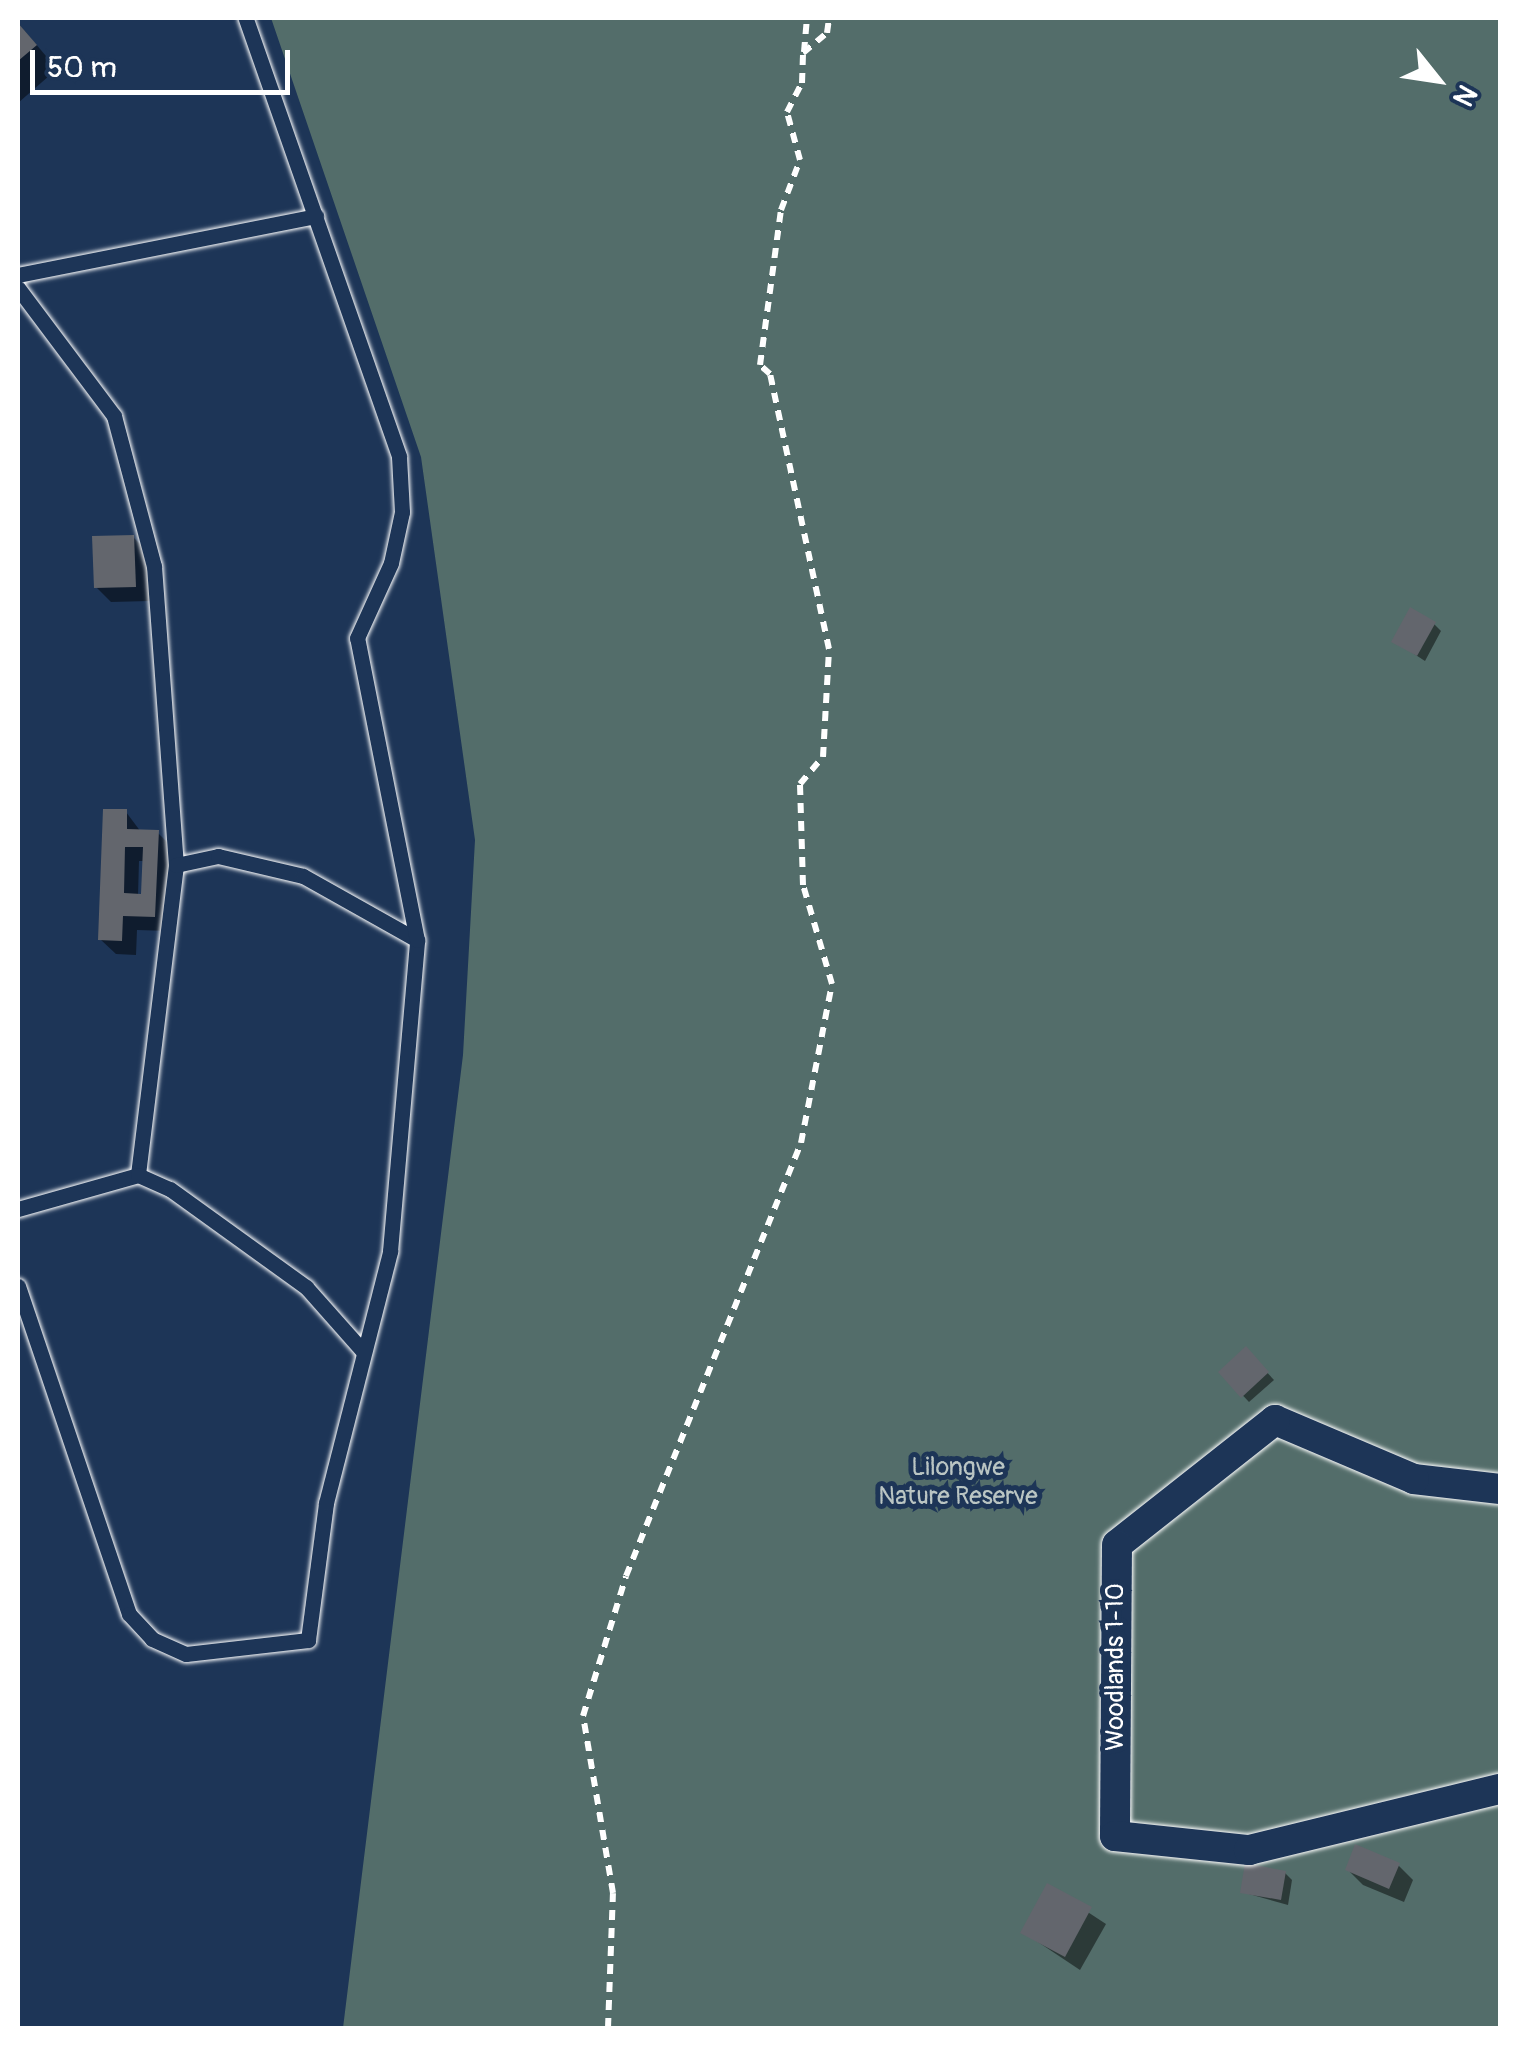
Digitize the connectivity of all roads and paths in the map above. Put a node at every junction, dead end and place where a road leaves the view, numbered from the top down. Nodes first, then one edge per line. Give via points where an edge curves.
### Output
1 (246, 18) edge
2 (807, 18) edge
3 (829, 18) edge
4 (804, 53) junction
5 (316, 216) junction
6 (18, 275) edge
7 (18, 288) edge
8 (176, 865) junction
9 (417, 940) junction
10 (138, 1175) junction
11 (18, 1209) edge
12 (18, 1286) edge
13 (362, 1350) junction
14 (1500, 1488) edge
15 (1500, 1788) edge
16 (608, 2028) edge

1 - 5 lane
2 - 4 path
3 - 4 path via 827,33
4 - 16 path via 802,84 786,112 800,160 781,210 760,364 770,374 829,649 823,757 800,784 803,885 832,984 801,1143 626,1576 584,1716 613,1893
5 - 6 lane
5 - 9 lane via 399,456 402,512 391,563 357,638
7 - 8 lane via 114,416 154,566
8 - 9 lane via 218,856 303,876
8 - 10 lane
9 - 13 lane via 390,1251
10 - 11 lane
10 - 13 lane via 170,1189 306,1287
12 - 13 lane via 129,1614 152,1640 186,1654 308,1640 326,1502
14 - 15 street, Woodlands 1-10 via 1414,1480 1275,1420 1117,1545 1115,1836 1249,1850

